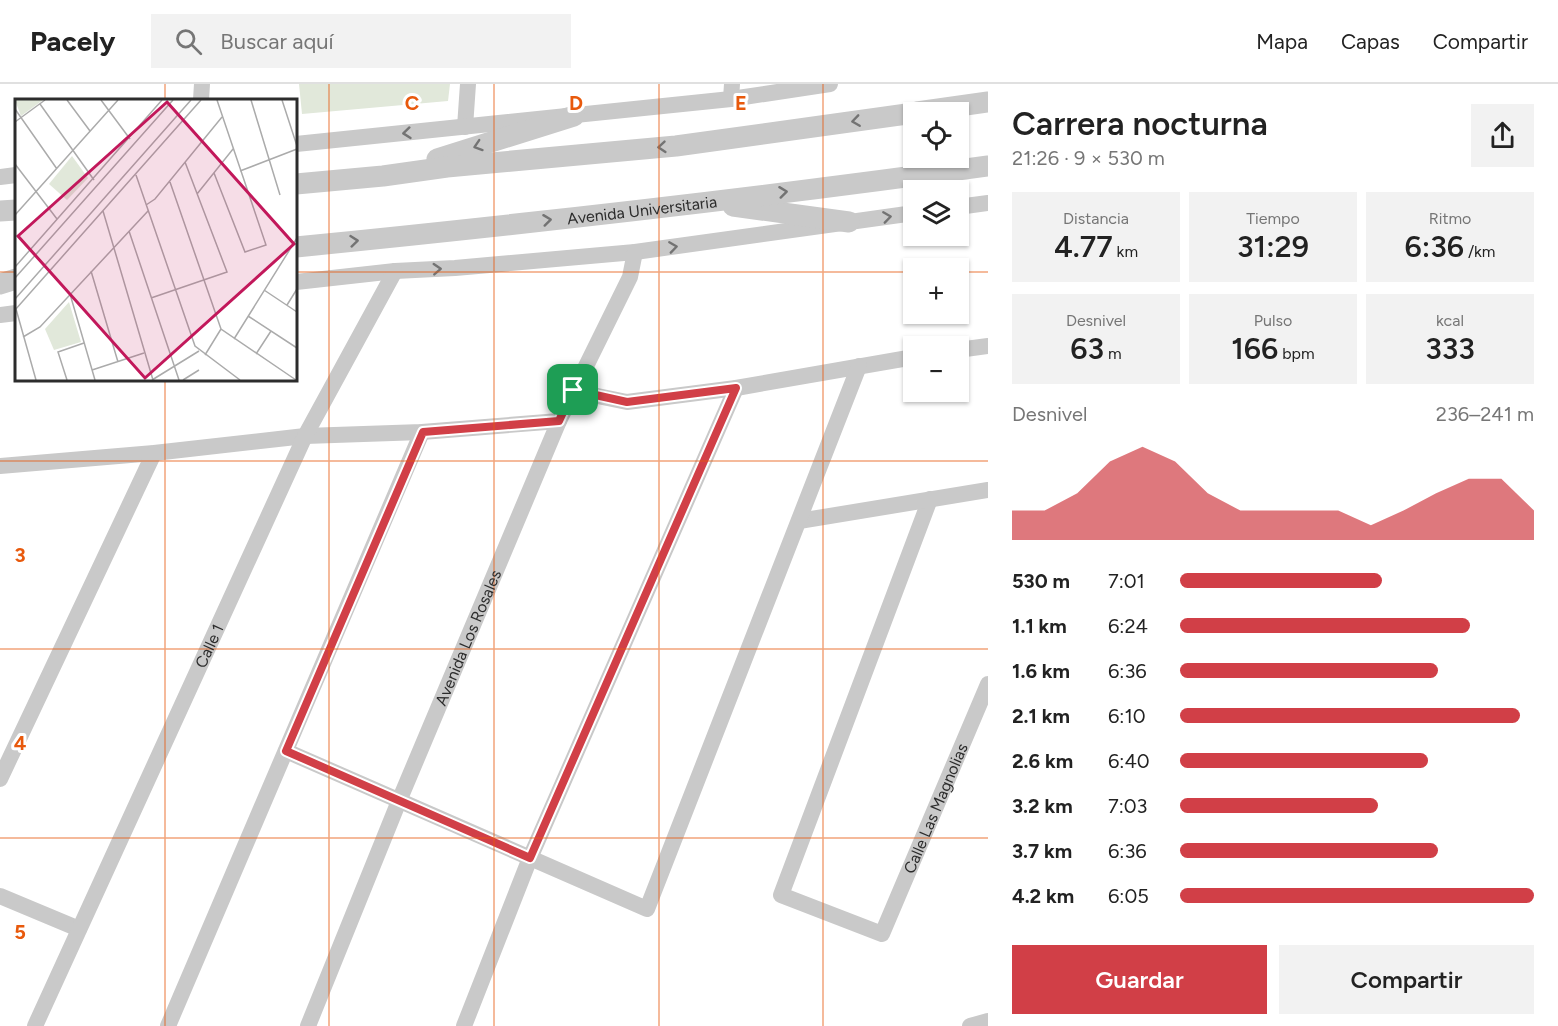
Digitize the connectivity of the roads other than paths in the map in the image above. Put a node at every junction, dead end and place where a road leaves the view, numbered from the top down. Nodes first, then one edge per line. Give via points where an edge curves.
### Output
1 (202, 84) edge
2 (468, 84) edge
3 (830, 84) edge
4 (731, 92) edge
5 (201, 99) edge
6 (988, 102) edge
7 (969, 105) edge
8 (903, 115) edge
9 (574, 116) junction
10 (465, 127) junction
11 (297, 144) edge
12 (988, 166) edge
13 (15, 175) edge
14 (383, 176) junction
15 (0, 177) edge
16 (297, 184) edge
17 (702, 202) junction
18 (988, 203) edge
19 (969, 206) edge
20 (15, 210) edge
21 (0, 212) edge
22 (903, 215) edge
23 (849, 222) junction
24 (297, 248) edge
25 (636, 252) junction
26 (395, 272) junction
27 (15, 278) edge
28 (15, 278) edge
29 (0, 279) edge
30 (297, 282) edge
31 (0, 285) edge
32 (15, 313) edge
33 (0, 315) edge
34 (988, 346) edge
35 (969, 349) edge
36 (903, 359) edge
37 (860, 366) junction
38 (736, 388) junction
39 (573, 390) junction
40 (559, 421) junction
41 (423, 432) junction
42 (305, 436) junction
43 (154, 453) junction
44 (0, 466) edge
45 (988, 490) edge
46 (930, 499) junction
47 (799, 522) junction
48 (988, 684) edge
49 (286, 751) junction
50 (0, 779) edge
51 (399, 801) junction
52 (530, 858) junction
53 (0, 896) edge
54 (78, 929) junction
55 (988, 1021) edge
56 (35, 1026) edge
57 (168, 1026) edge
58 (308, 1026) edge
59 (464, 1026) edge
60 (970, 1026) edge

1 - 5 street
2 - 10 street
3 - 4 street
4 - 9 street
6 - 7 street
8 -> 14 street via 676,146
9 - 10 street
9 -> 14 street
10 -> 11 street
17 -> 12 street, Avenida Universitaria
13 - 15 street
14 - 16 street
17 - 23 street
24 -> 17 street, Avenida Universitaria
18 - 19 street
20 - 21 street
23 -> 22 street
25 -> 23 street
26 -> 25 street
25 - 39 street, Avenida Los Rosales via 630,277
26 - 30 street
26 - 42 street, Calle 1
27 - 29 street
28 - 31 street
32 - 33 street
34 - 35 street
36 - 37 street
37 - 38 street
37 - 47 street
38 - 39 street via 627,402
38 - 52 street
39 - 40 street, Avenida Los Rosales
40 - 41 street
40 - 51 street, Avenida Los Rosales
41 - 42 street
41 - 49 street
42 - 43 street
42 - 54 street, Calle 1
43 - 44 street
43 - 50 street
45 - 46 street
46 - 47 street
46 - 48 street, Calle Las Magnolias via 780,895 882,934
47 - 52 street via 647,909
49 - 51 street
49 - 57 street
51 - 52 street
51 - 58 street, Avenida Los Rosales
52 - 59 street
53 - 54 street
54 - 56 street, Calle 1
55 - 60 street

